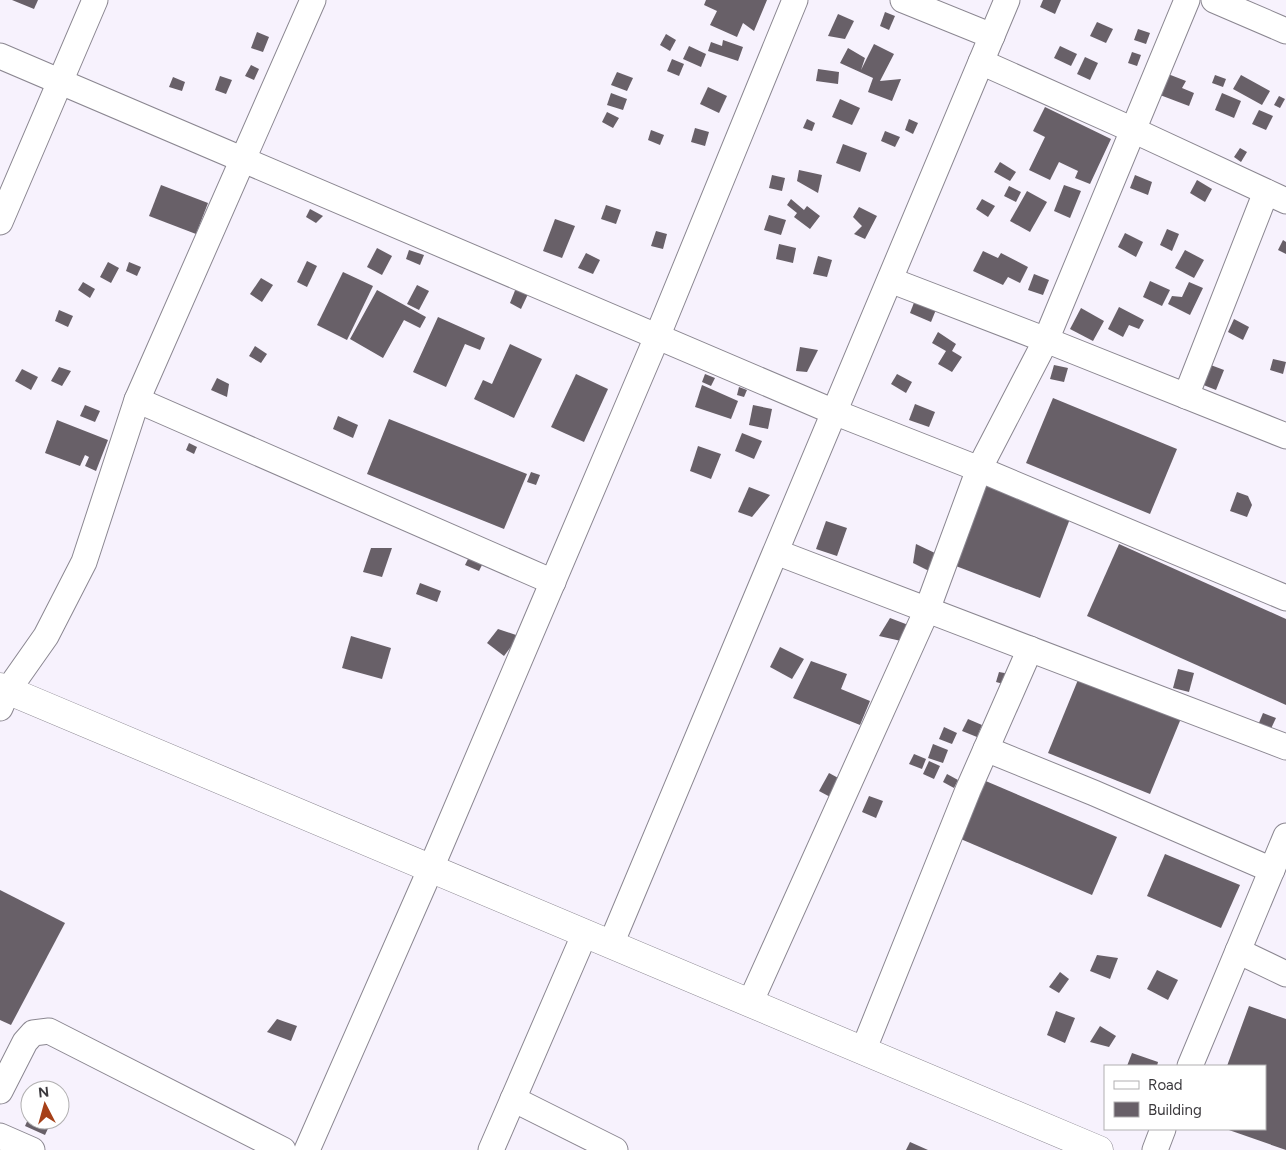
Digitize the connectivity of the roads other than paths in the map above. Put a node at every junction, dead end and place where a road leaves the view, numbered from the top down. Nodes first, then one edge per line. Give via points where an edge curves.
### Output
1 (96, 0) edge
2 (313, 0) edge
3 (795, 0) edge
4 (903, 0) edge
5 (1007, 0) edge
6 (1187, 0) edge
7 (1214, 0) edge
8 (1286, 31) edge
9 (992, 36) junction
10 (0, 56) edge
11 (981, 62) junction
12 (60, 82) junction
13 (1133, 130) junction
14 (244, 160) junction
15 (1276, 196) edge
16 (0, 222) edge
17 (890, 280) junction
18 (657, 337) junction
19 (1046, 340) junction
20 (1186, 396) junction
21 (137, 400) junction
22 (834, 412) junction
23 (1286, 436) edge
24 (979, 468) junction
25 (776, 552) junction
26 (553, 582) junction
27 (1286, 598) edge
28 (927, 610) junction
29 (1030, 649) junction
30 (2, 695) edge
31 (1286, 747) edge
32 (986, 749) junction
33 (1286, 836) edge
34 (431, 868) junction
35 (1272, 870) junction
36 (585, 933) junction
37 (611, 944) junction
38 (1238, 951) junction
39 (1286, 974) edge
40 (750, 1003) junction
41 (863, 1051) junction
42 (1190, 1065) edge
43 (0, 1090) edge
44 (513, 1099) junction
45 (1164, 1130) edge
46 (0, 1136) edge
47 (32, 1150) edge
48 (283, 1150) edge
49 (307, 1150) edge
50 (491, 1150) edge
51 (615, 1150) edge
52 (1097, 1150) edge
53 (1154, 1150) edge

1 - 12 street
2 - 14 street
3 - 18 street
4 - 9 street
5 - 9 street
6 - 13 street
7 - 8 street
9 - 11 street
10 - 12 street
11 - 13 street
11 - 17 street
12 - 14 street
12 - 16 street
13 - 15 street
13 - 19 street
14 - 18 street
14 - 21 street
15 - 20 street
17 - 19 street
17 - 22 street
18 - 22 street
18 - 26 street
19 - 20 street
19 - 24 street
20 - 23 street
21 - 26 street
21 - 30 street via 84,562 46,636
22 - 24 street
22 - 25 street
24 - 27 street
24 - 28 street
25 - 28 street
25 - 37 street
26 - 34 street
28 - 29 street
28 - 40 street
29 - 31 street
29 - 32 street
30 - 34 street
32 - 35 street
32 - 41 street
33 - 35 street
34 - 36 street
34 - 49 street
35 - 38 street
36 - 37 street
36 - 44 street
37 - 40 street
38 - 39 street
38 - 42 street
40 - 41 street
41 - 52 street
43 - 48 street via 25,1042 33,1033 49,1031
44 - 50 street
44 - 51 street
45 - 53 street
46 - 47 street

